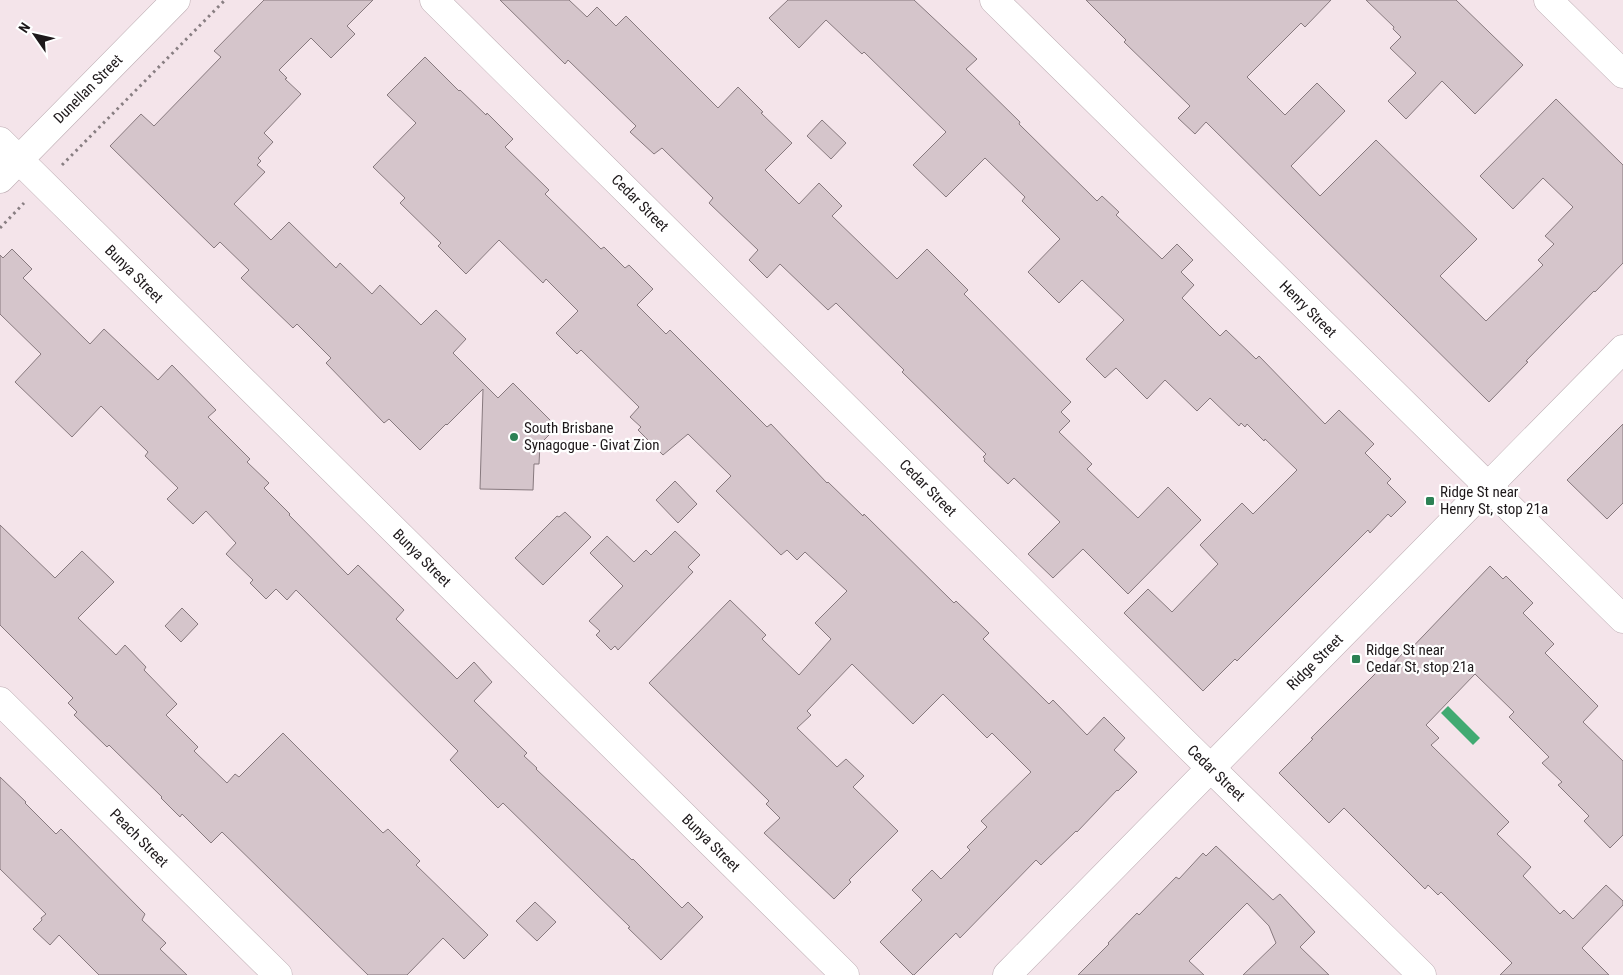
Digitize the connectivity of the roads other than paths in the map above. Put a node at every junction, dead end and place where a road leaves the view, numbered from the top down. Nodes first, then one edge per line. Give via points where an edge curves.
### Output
1 (176, 0) edge
2 (434, 0) edge
3 (994, 0) edge
4 (1548, 0) edge
5 (1623, 74) edge
6 (9, 150) edge
7 (0, 178) edge
8 (1623, 349) edge
9 (1488, 486) junction
10 (1623, 619) edge
11 (0, 701) edge
12 (1211, 768) junction
13 (278, 975) edge
14 (845, 975) edge
15 (1007, 975) edge
16 (1422, 975) edge

1 - 6 street, Dunellan Street
2 - 12 street, Cedar Street
3 - 9 street, Henry Street
4 - 5 street
6 - 7 street, Dunellan Street
6 - 14 street, Bunya Street
8 - 9 street, Ridge Street
9 - 10 street, Henry Street
9 - 12 street, Ridge Street
11 - 13 street, Peach Street
12 - 15 street, Ridge Street
12 - 16 street, Cedar Street

